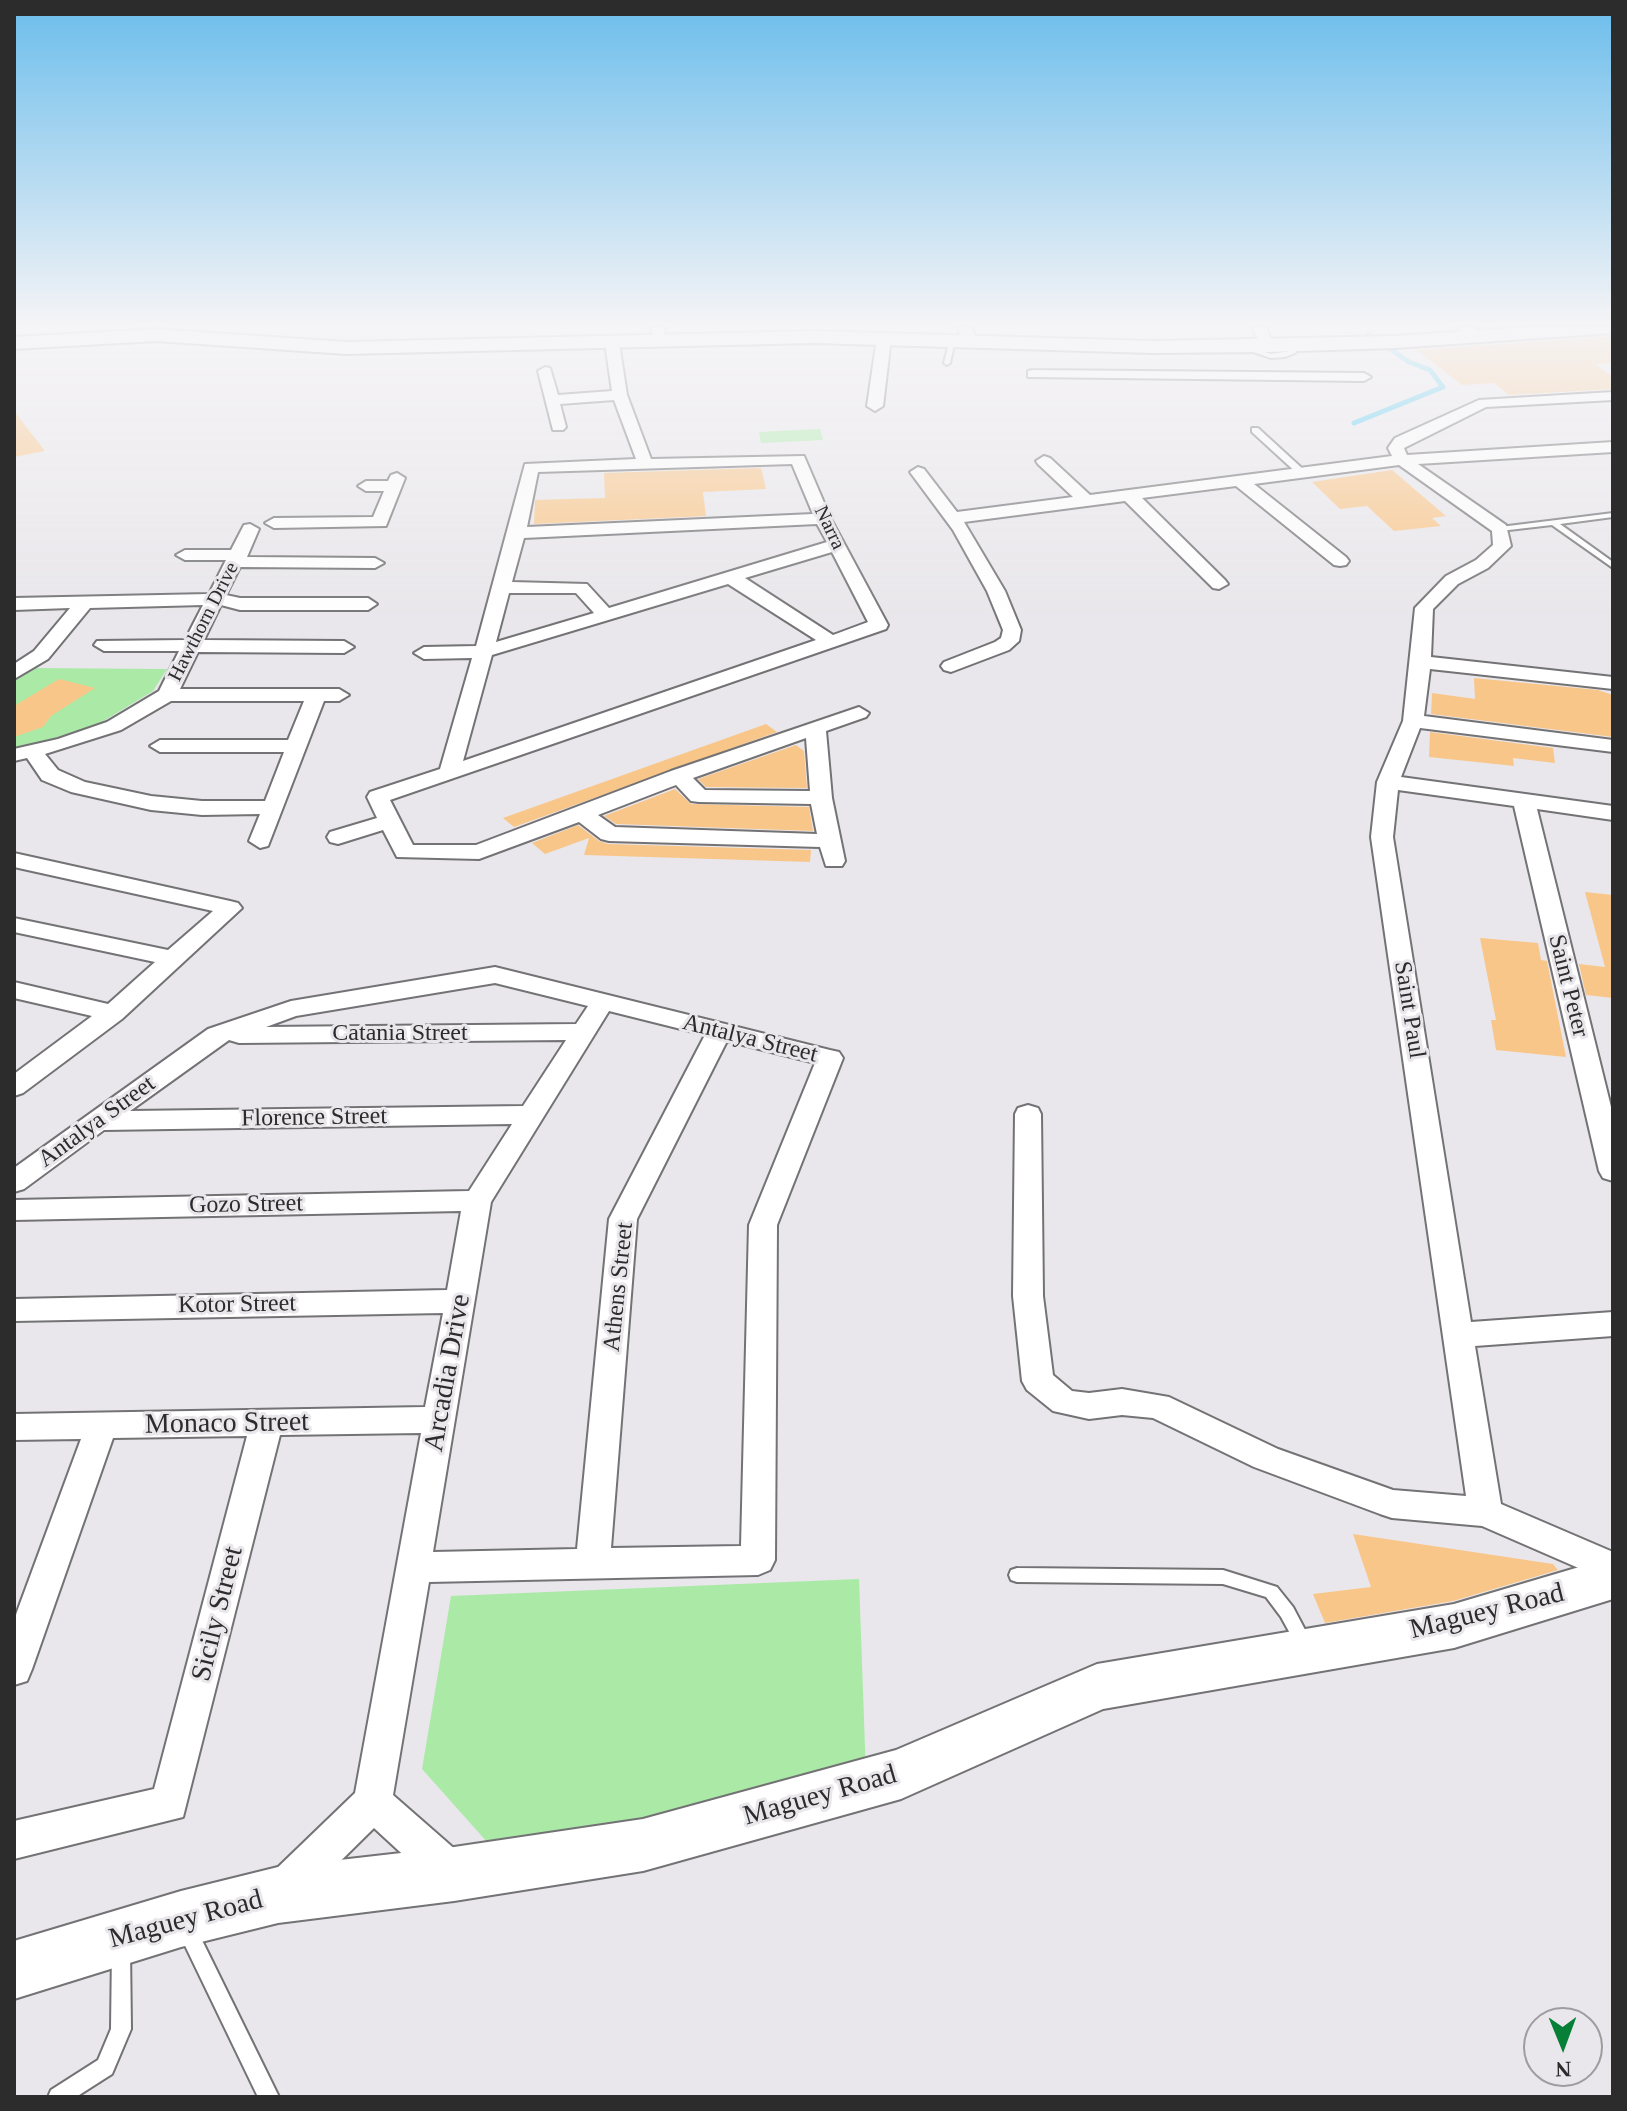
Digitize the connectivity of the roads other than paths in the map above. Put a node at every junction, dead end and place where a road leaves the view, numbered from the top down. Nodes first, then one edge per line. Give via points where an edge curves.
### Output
1 (631, 426) edge
2 (1432, 426) edge
3 (1255, 430) dead end
4 (1613, 447) edge
5 (1402, 460) junction
6 (1044, 461) dead end
7 (645, 463) junction
8 (918, 472) dead end
9 (1302, 473) junction
10 (1240, 481) junction
11 (366, 486) dead end
12 (1131, 497) junction
13 (1088, 502) junction
14 (1613, 515) edge
15 (952, 518) junction
16 (823, 519) junction
17 (1554, 523) junction
18 (1500, 529) junction
19 (517, 533) junction
20 (836, 545) junction
21 (185, 555) dead end
22 (237, 558) junction
23 (1340, 561) dead end
24 (375, 563) dead end
25 (1613, 566) edge
26 (730, 577) junction
27 (1219, 584) dead end
28 (502, 587) junction
29 (217, 599) junction
30 (87, 600) junction
31 (14, 604) edge
32 (368, 604) dead end
33 (606, 615) junction
34 (830, 641) junction
35 (104, 645) dead end
36 (192, 645) junction
37 (344, 647) dead end
38 (483, 652) junction
39 (424, 653) dead end
40 (1421, 662) junction
41 (951, 666) dead end
42 (14, 673) edge
43 (1613, 683) edge
44 (167, 695) junction
45 (316, 695) junction
46 (339, 695) dead end
47 (859, 713) dead end
48 (1413, 721) junction
49 (816, 728) junction
50 (160, 746) dead end
51 (297, 746) junction
52 (1613, 746) edge
53 (24, 754) edge
54 (450, 771) junction
55 (679, 776) junction
56 (1388, 782) junction
57 (821, 798) junction
58 (1524, 801) junction
59 (273, 807) junction
60 (1613, 813) edge
61 (583, 814) junction
62 (390, 821) junction
63 (338, 837) dead end
64 (260, 841) dead end
65 (14, 860) edge
66 (14, 925) edge
67 (174, 959) junction
68 (14, 990) edge
69 (602, 1003) junction
70 (113, 1013) junction
71 (583, 1032) junction
72 (719, 1032) junction
73 (217, 1035) junction
74 (14, 1063) edge
75 (42, 1069) junction
76 (14, 1087) edge
77 (1028, 1114) dead end
78 (531, 1115) junction
79 (96, 1121) junction
80 (1613, 1171) edge
81 (14, 1182) edge
82 (477, 1201) junction
83 (14, 1210) edge
84 (460, 1301) junction
85 (14, 1310) edge
86 (1613, 1324) edge
87 (1459, 1335) junction
88 (439, 1420) junction
89 (267, 1423) junction
90 (102, 1425) junction
91 (14, 1427) edge
92 (1485, 1512) junction
93 (593, 1563) junction
94 (414, 1567) junction
95 (1613, 1568) edge
96 (1017, 1575) dead end
97 (1613, 1578) edge
98 (1307, 1649) junction
99 (14, 1669) edge
100 (376, 1789) junction
101 (14, 1840) edge
102 (454, 1874) junction
103 (278, 1895) junction
104 (181, 1919) junction
105 (121, 1937) junction
106 (14, 1970) edge
107 (58, 2097) edge
108 (269, 2097) edge

1 - 7 street
2 - 5 street via 1401,441 1396,448
3 - 9 lane
4 - 5 street
5 - 9 street
5 - 18 street
6 - 13 street
7 - 16 street, Narra via 798,459
7 - 19 street, Narra via 531,467
8 - 15 street
9 - 10 street
10 - 12 street
10 - 23 street
11 - 22 street, Hawthorn Drive via 396,482 380,522 274,523 254,517
12 - 13 street
12 - 27 street
13 - 15 street
14 - 17 lane
15 - 41 street via 996,591 1012,636 1002,646
16 - 19 street
16 - 20 street, Narra
17 - 18 lane
17 - 25 lane
18 - 40 street, Saint Paul via 1502,546 1452,580 1424,608
19 - 28 street, Narra
20 - 26 street
20 - 34 street, Narra via 879,625
21 - 22 street
22 - 24 street
22 - 29 street, Hawthorn Drive
26 - 33 street
26 - 34 street
28 - 33 street via 581,588
28 - 38 street, Narra
29 - 30 street
29 - 32 street via 240,604
29 - 36 street, Hawthorn Drive
30 - 31 street
30 - 42 street via 41,655
33 - 38 street
34 - 54 street, Narra
35 - 36 street
36 - 37 street
36 - 44 street, Hawthorn Drive
38 - 39 street
38 - 54 street, Narra
40 - 43 street
40 - 48 street, Saint Paul
44 - 45 street
44 - 53 street, Hawthorn Drive via 114,726
45 - 46 street
45 - 51 street
47 - 49 street
48 - 52 street
48 - 56 street, Saint Paul
49 - 55 street
49 - 57 street
50 - 51 street
51 - 59 street
53 - 59 street via 50,775 79,787 151,803
54 - 62 street via 378,797
55 - 57 street via 699,796
55 - 61 street
56 - 58 street
56 - 87 street, Saint Paul via 1382,837
57 - 61 street via 831,851 609,834
58 - 60 street
58 - 80 street, Saint Peter
59 - 64 street
61 - 62 street via 479,852 405,852
62 - 63 street
65 - 67 street via 230,908
66 - 67 street
67 - 70 street
68 - 70 street
69 - 71 street, Arcadia Drive
69 - 72 street, Antalya Street
69 - 73 street, Antalya Street via 495,975 291,1009
70 - 75 street
71 - 73 street, Catania Street
71 - 78 street, Arcadia Drive
72 - 93 street, Athens Street via 623,1219
72 - 93 street, Antalya Street via 830,1058 763,1225 758,1560
73 - 79 street, Antalya Street
74 - 75 street
75 - 76 street
77 - 92 street via 1028,1296 1038,1381 1064,1402 1158,1406 1266,1458 1392,1504
78 - 79 street, Florence Street
78 - 82 street, Arcadia Drive
79 - 81 street, Antalya Street
82 - 83 street, Gozo Street
82 - 84 street, Arcadia Drive
84 - 85 street, Kotor Street
84 - 88 street, Arcadia Drive
86 - 87 street
87 - 92 street, Saint Paul
88 - 89 street, Monaco Street
88 - 94 street, Arcadia Drive
89 - 90 street, Monaco Street
89 - 101 street, Sicily Street via 169,1804
90 - 91 street, Monaco Street
90 - 99 street
92 - 95 street
93 - 94 street, Antalya Street
94 - 100 street, Arcadia Drive
96 - 98 lane via 1223,1577 1271,1592
97 - 98 street, Maguey Road via 1454,1626
98 - 102 street, Maguey Road via 1097,1687 901,1774 643,1845
100 - 102 street
100 - 103 street
102 - 103 street, Maguey Road
103 - 104 street, Maguey Road
104 - 105 street, Maguey Road
104 - 108 lane
105 - 106 street, Maguey Road
105 - 107 lane via 121,2029 105,2067

